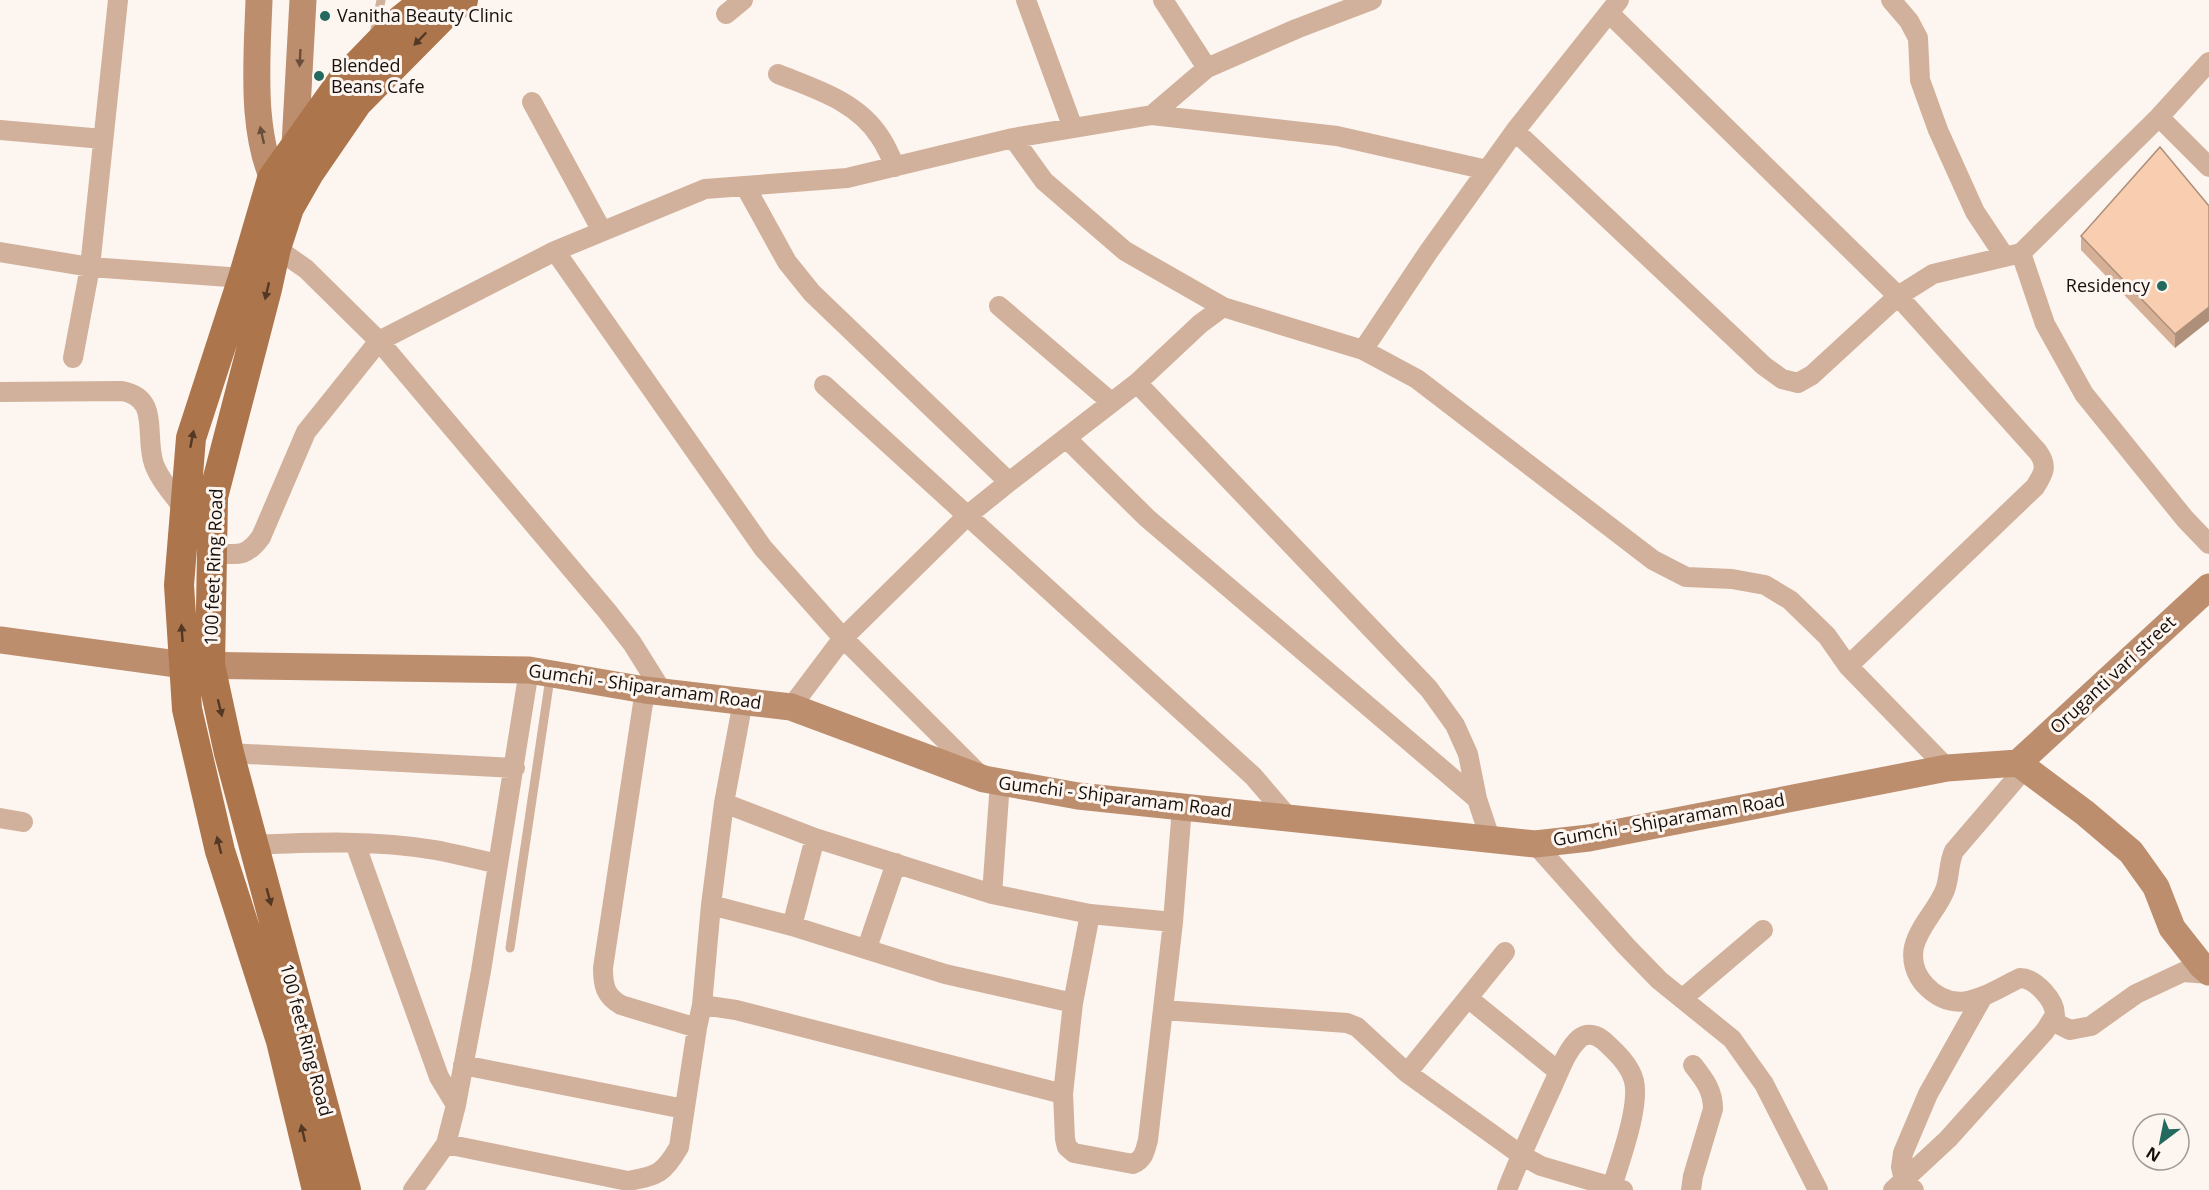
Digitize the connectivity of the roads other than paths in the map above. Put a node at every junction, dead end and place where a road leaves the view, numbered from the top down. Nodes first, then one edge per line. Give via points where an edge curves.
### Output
1 (118, 0) edge
2 (260, 0) edge
3 (303, 0) edge
4 (381, 0) edge
5 (426, 0) edge
6 (463, 0) edge
7 (743, 0) edge
8 (1026, 0) edge
9 (1163, 0) edge
10 (1372, 0) edge
11 (1891, 0) edge
12 (1614, 7) edge
13 (726, 14) dead end
14 (371, 52) junction
15 (2209, 62) edge
16 (1207, 68) junction
17 (778, 74) dead end
18 (532, 102) dead end
19 (1152, 115) junction
20 (2158, 117) junction
21 (1072, 128) junction
22 (0, 130) edge
23 (1515, 131) junction
24 (1013, 138) junction
25 (103, 139) junction
26 (295, 145) junction
27 (896, 167) junction
28 (2209, 167) edge
29 (1487, 170) junction
30 (309, 173) junction
31 (272, 179) junction
32 (745, 186) junction
33 (289, 208) junction
34 (602, 231) junction
35 (276, 248) junction
36 (555, 251) junction
37 (0, 252) edge
38 (2013, 255) junction
39 (90, 267) junction
40 (243, 278) junction
41 (1898, 296) junction
42 (999, 306) dead end
43 (1223, 307) junction
44 (379, 341) junction
45 (1363, 350) junction
46 (73, 358) dead end
47 (1137, 383) junction
48 (824, 385) dead end
49 (0, 392) edge
50 (1111, 402) junction
51 (1065, 438) junction
52 (1009, 482) junction
53 (185, 511) junction
54 (968, 515) junction
55 (2209, 544) edge
56 (211, 553) junction
57 (2209, 587) edge
58 (843, 638) junction
59 (0, 640) edge
60 (197, 665) junction
61 (1848, 666) junction
62 (540, 671) junction
63 (654, 690) junction
64 (742, 701) junction
65 (791, 707) junction
66 (229, 753) junction
67 (2021, 766) junction
68 (515, 768) junction
69 (1947, 768) junction
70 (992, 781) junction
71 (1478, 799) junction
72 (724, 803) junction
73 (1182, 807) junction
74 (0, 818) edge
75 (1289, 818) junction
76 (23, 822) dead end
77 (815, 838) junction
78 (1491, 841) junction
79 (355, 843) junction
80 (1535, 844) junction
81 (255, 845) junction
82 (896, 863) junction
83 (498, 864) junction
84 (992, 894) junction
85 (711, 905) junction
86 (1090, 914) junction
87 (1173, 922) junction
88 (792, 926) junction
89 (1763, 930) dead end
90 (510, 948) dead end
91 (867, 948) junction
92 (1505, 952) dead end
93 (2209, 973) edge
94 (1468, 998) junction
95 (1683, 998) junction
96 (1982, 998) junction
97 (1073, 1003) junction
98 (702, 1005) junction
99 (1163, 1010) junction
100 (2052, 1021) junction
101 (697, 1028) junction
102 (463, 1065) junction
103 (1693, 1065) dead end
104 (1559, 1072) junction
105 (1407, 1073) junction
106 (1063, 1094) junction
107 (456, 1105) junction
108 (684, 1109) junction
109 (446, 1144) junction
110 (1521, 1155) junction
111 (1904, 1187) edge
112 (1618, 1189) edge
113 (316, 1190) edge
114 (346, 1190) edge
115 (413, 1190) edge
116 (1507, 1190) edge
117 (1691, 1190) edge
118 (1818, 1190) edge

1 - 25 street
31 -> 2 street via 259,121
3 -> 26 street
4 - 14 lane
5 - 14 main road, 100 feet Ring Road
6 -> 30 main road, 100 feet Ring Road via 357,103
7 - 13 street
8 - 21 street
9 - 16 street
10 - 16 street
11 - 38 street via 1910,21 1918,38 1920,80 1975,212
12 - 23 street
12 - 41 street
14 - 26 main road, 100 feet Ring Road via 342,81
15 - 20 street
16 - 19 street
17 - 27 street via 841,100 864,117
18 - 34 street
19 - 21 street
19 - 29 street via 1337,136
20 - 28 street
20 - 38 street
21 - 24 street
22 - 25 street
23 - 29 street
23 - 41 street via 1782,379 1798,383 1812,375
24 - 27 street
24 - 43 street via 1044,181 1125,251
25 - 39 street
26 - 30 street
26 - 31 main road, 100 feet Ring Road
27 - 32 street via 847,178
29 - 45 street
30 - 33 main road, 100 feet Ring Road
31 - 33 street
31 - 40 main road, 100 feet Ring Road
32 - 34 street via 705,189
32 - 52 street via 786,262 801,281
33 - 35 main road, 100 feet Ring Road
34 - 36 street
35 - 44 street via 306,268
35 -> 56 main road, 100 feet Ring Road via 213,497
36 - 44 street
36 - 58 street via 763,548
37 - 39 street
38 - 41 street via 1933,274
38 - 55 street via 2084,394
39 - 40 street
39 - 46 street
53 -> 40 main road, 100 feet Ring Road via 191,438
41 - 61 street via 2038,452 2045,464 2044,474
42 - 50 street
43 - 45 street
43 - 47 street
44 - 56 street via 306,432 261,537 252,549 240,555
44 - 63 street via 607,610 632,643
45 - 61 street via 1417,379 1653,560 1686,577 1765,585 1790,600 1827,636
47 - 50 street
47 - 71 street via 1429,689 1455,725 1468,754
48 - 54 street
49 - 53 street via 122,391 142,398 155,466
50 - 51 street
51 - 52 street
51 - 71 street via 1147,518
52 - 54 street
60 -> 53 main road, 100 feet Ring Road via 178,585
54 - 58 street
54 - 75 street via 1253,776
56 - 60 main road, 100 feet Ring Road
57 - 67 street, Oruganti vari street
58 - 65 street
58 - 70 street
59 - 60 street, Gumchi - Shiparamam Road
60 - 62 street, Gumchi - Shiparamam Road
60 -> 66 main road, 100 feet Ring Road via 229,742
113 -> 60 main road, 100 feet Ring Road via 281,1041 220,851 187,709
61 - 69 street
62 - 63 street, Gumchi - Shiparamam Road
62 - 68 street
62 - 90 lane
63 - 64 street, Gumchi - Shiparamam Road
63 - 101 street via 603,981 611,1000
64 - 65 street, Gumchi - Shiparamam Road
64 - 72 street
65 - 70 street, Gumchi - Shiparamam Road
66 - 68 street
66 - 81 main road, 100 feet Ring Road
67 - 69 street, Gumchi - Shiparamam Road
67 - 93 street via 2131,852 2156,887 2172,928
67 - 96 street via 1954,850 1946,888 1914,948 1915,971 1939,996 1956,1003
68 - 83 street
69 - 80 street, Gumchi - Shiparamam Road via 1589,838
70 - 73 street, Gumchi - Shiparamam Road via 1078,796
70 - 84 street
71 - 78 street
72 - 77 street
72 - 85 street
73 - 75 street, Gumchi - Shiparamam Road
73 - 87 street
74 - 76 street
75 - 78 street, Gumchi - Shiparamam Road
77 - 82 street
77 - 88 street
78 - 80 street, Gumchi - Shiparamam Road
79 - 81 street
79 - 83 street via 434,850
79 - 107 street via 439,1077
80 - 95 street via 1626,946
81 -> 114 main road, 100 feet Ring Road
82 - 84 street
82 - 91 street
83 - 102 street
84 - 86 street
85 - 88 street
85 - 98 street
86 - 87 street
86 - 97 street
87 - 99 street
88 - 91 street
89 - 95 street
91 - 97 street via 945,974
92 - 94 street
93 - 100 street via 2183,972 2136,994 2091,1026 2070,1030
94 - 104 street
94 - 105 street
95 - 118 street via 1732,1039 1764,1084
96 - 100 street via 2026,978 2052,1002
96 - 111 street via 1928,1094 1903,1153
97 - 106 street
98 - 101 street
98 - 106 street via 736,1010
99 - 105 street via 1347,1023 1357,1027
99 - 106 street via 1148,1140 1140,1161 1126,1164 1074,1153 1067,1147
100 - 111 street
101 - 108 street
102 - 107 street
102 - 108 street
103 - 117 street via 1709,1086 1713,1109
104 - 110 street
104 - 112 street via 1576,1042 1591,1034 1616,1052 1633,1079 1634,1108
105 - 110 street
107 - 109 street
108 - 109 street via 679,1147 671,1160 662,1171 648,1178 628,1181
109 - 115 street
110 - 112 street via 1541,1166
110 - 116 street

